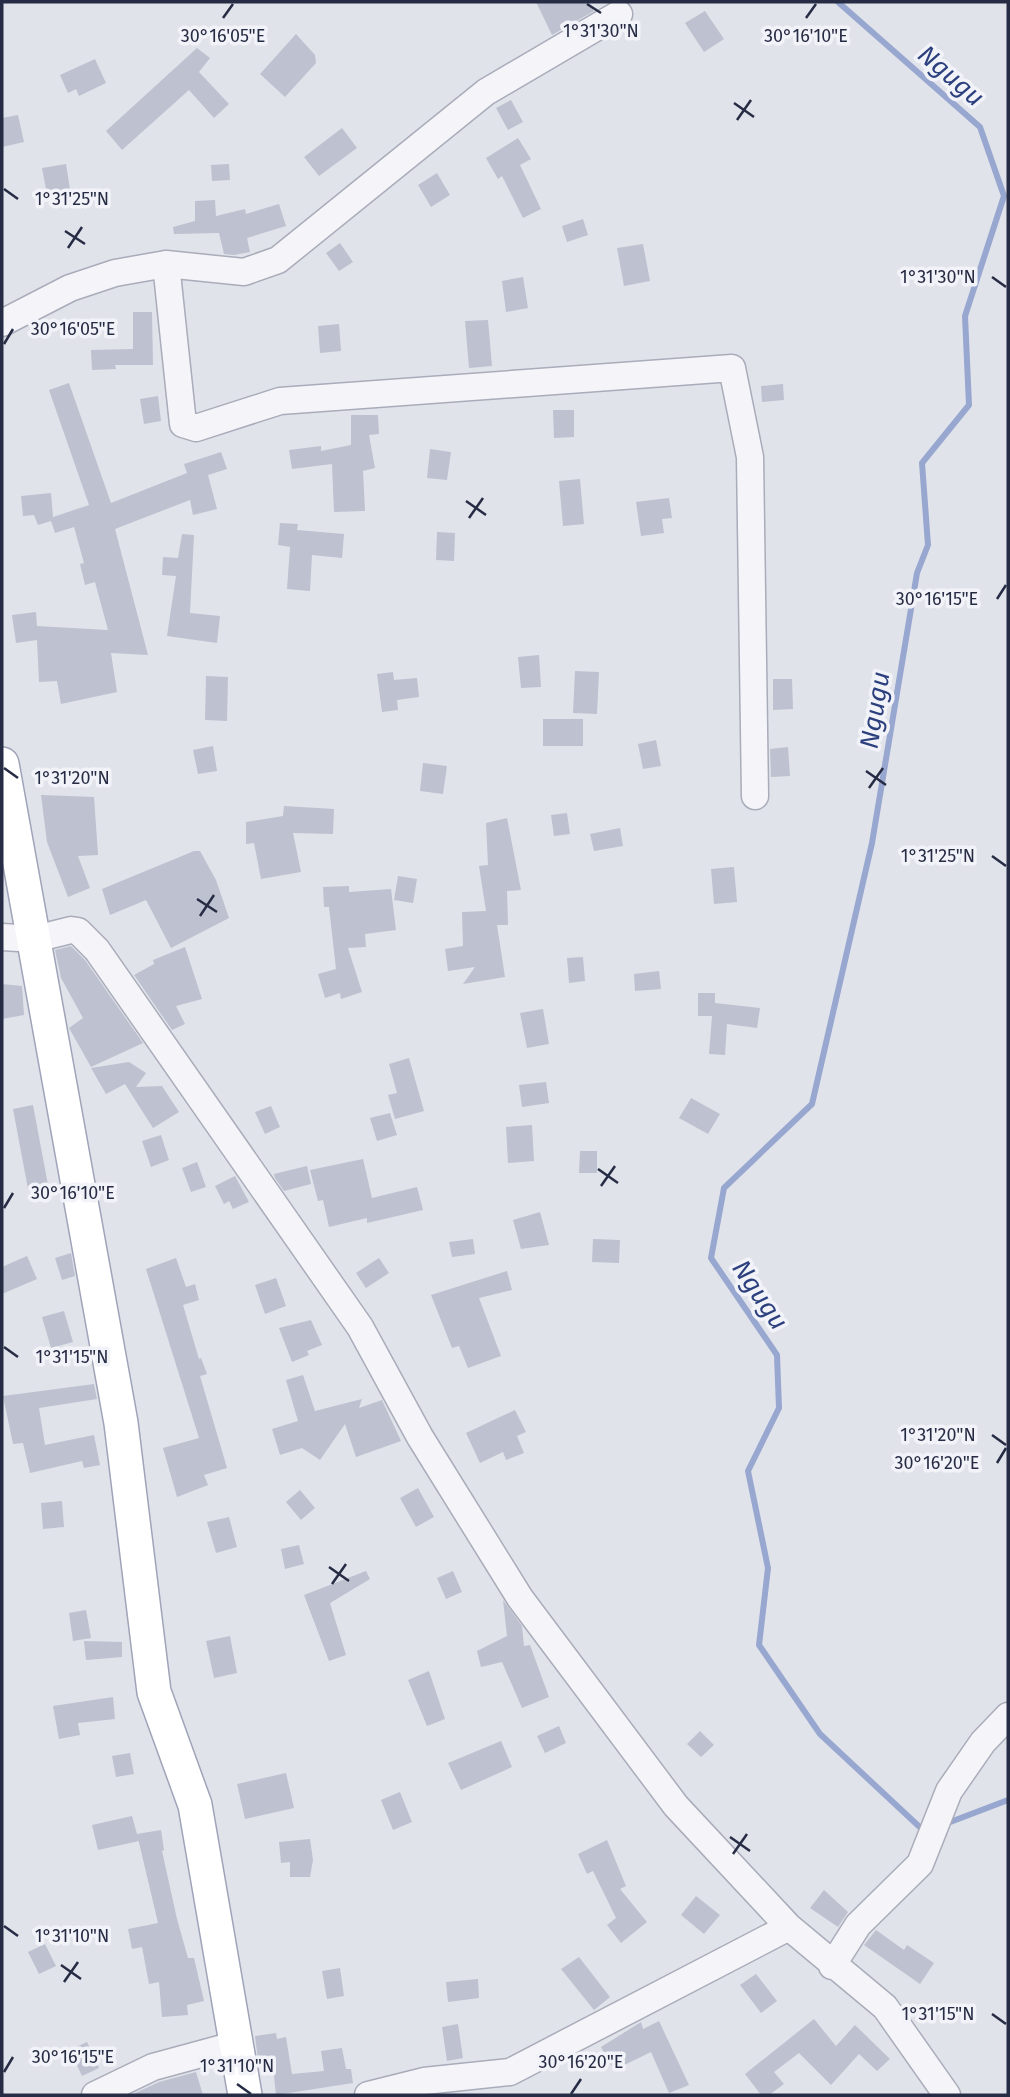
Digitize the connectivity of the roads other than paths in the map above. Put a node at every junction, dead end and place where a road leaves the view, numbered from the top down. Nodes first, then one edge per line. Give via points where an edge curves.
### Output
1 (619, 14) dead end
2 (166, 264) junction
3 (2, 323) edge
4 (2, 764) edge
5 (755, 796) dead end
6 (2, 937) edge
7 (35, 939) junction
8 (1008, 1716) edge
9 (789, 1927) junction
10 (832, 1966) junction
11 (234, 2045) junction
12 (96, 2095) edge
13 (245, 2095) edge
14 (368, 2095) edge
15 (947, 2095) edge

1 - 2 street via 486,92 278,260 244,272
2 - 3 street via 115,273 70,288
2 - 5 street via 183,424 196,428 280,401 732,368 750,457
4 - 7 main road
6 - 7 street
7 - 9 street via 78,931 97,950 360,1327 420,1437 520,1598 676,1806
7 - 11 main road via 121,1423 154,1692 195,1805
8 - 10 street via 956,1782 920,1864 858,1925
9 - 10 street
9 - 14 street via 510,2072 424,2081
10 - 15 street via 885,2007
11 - 12 street via 153,2067
11 - 13 main road

